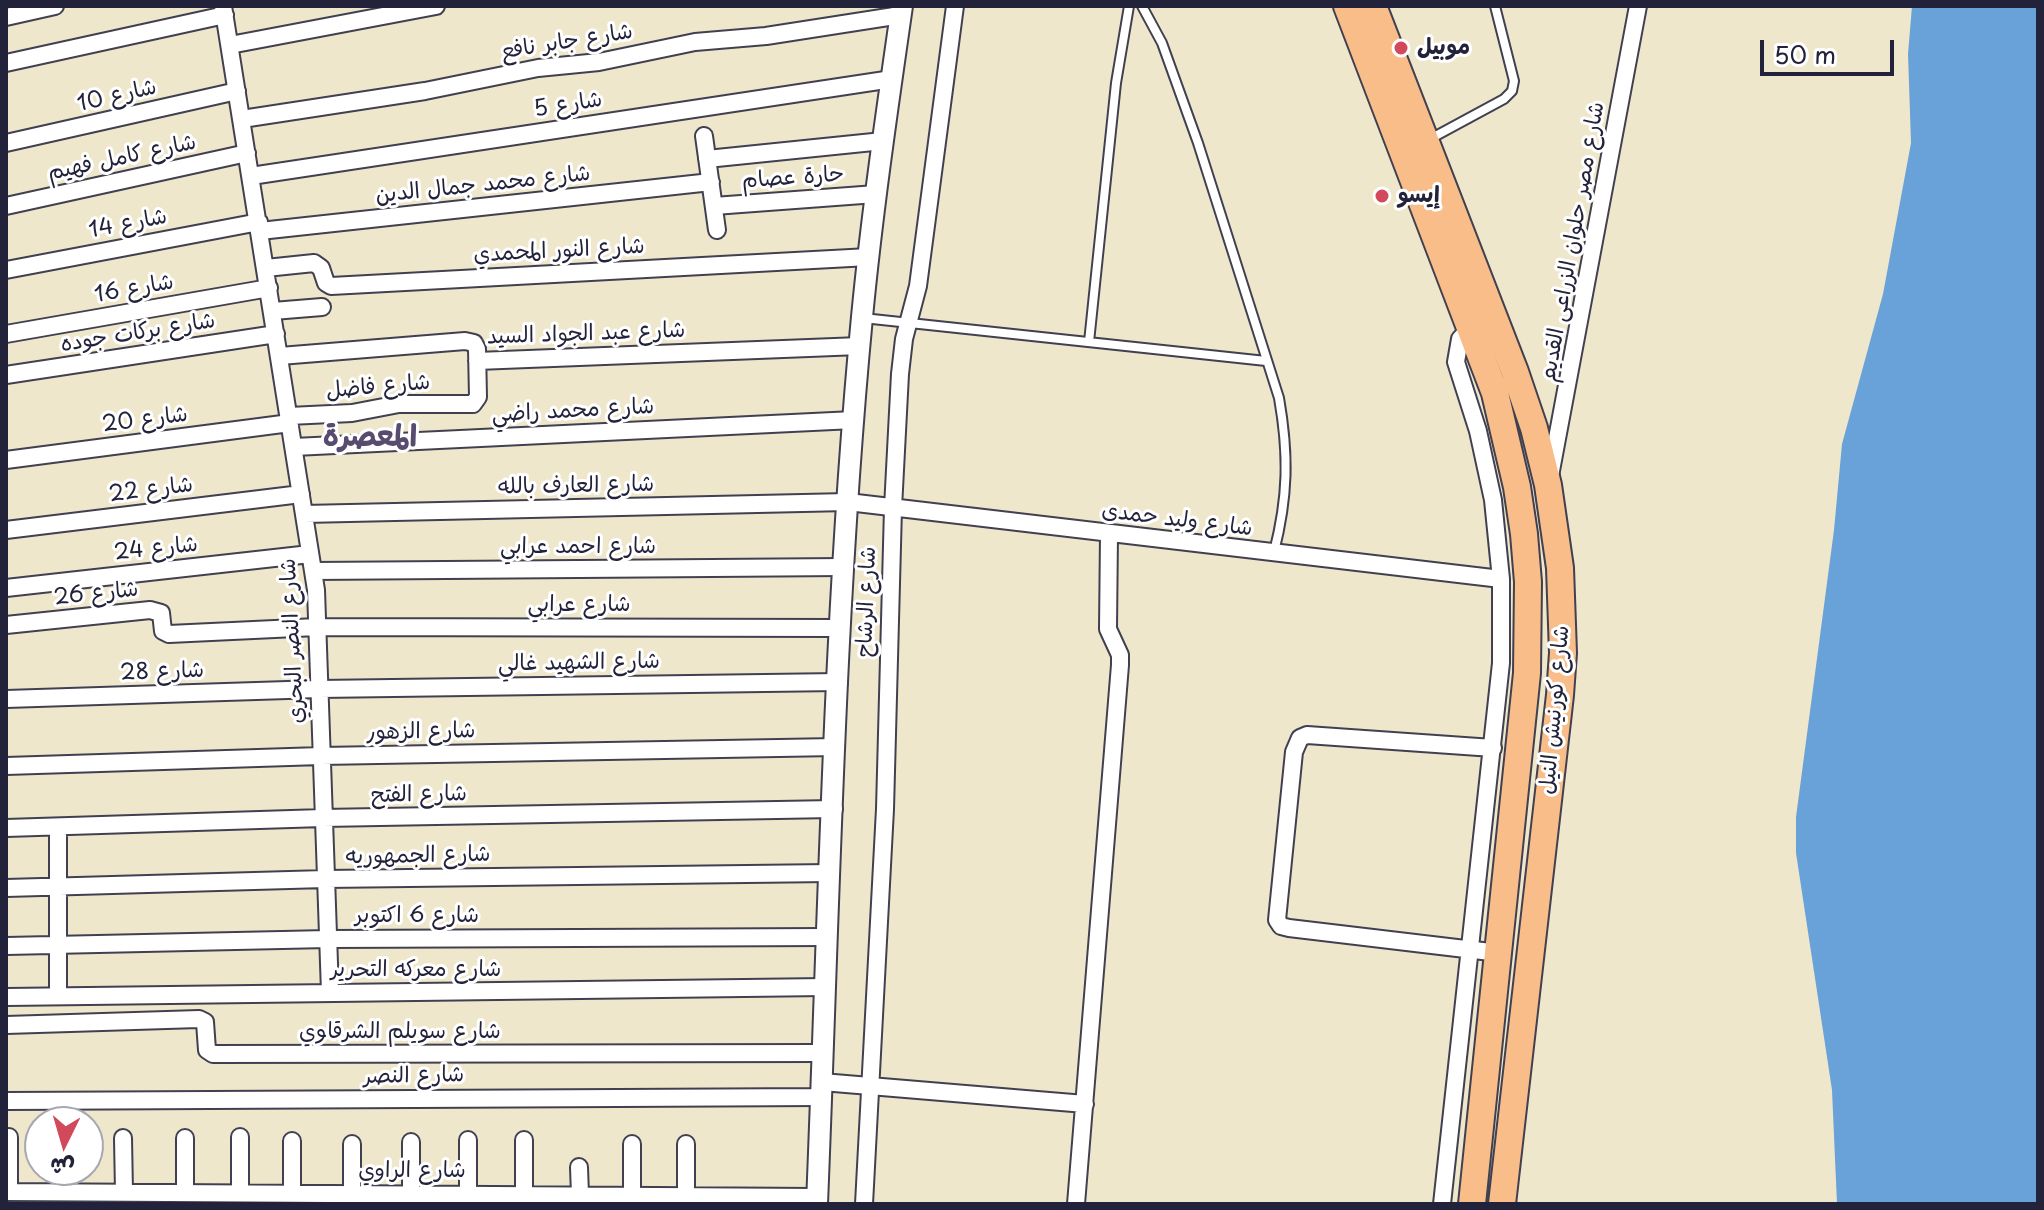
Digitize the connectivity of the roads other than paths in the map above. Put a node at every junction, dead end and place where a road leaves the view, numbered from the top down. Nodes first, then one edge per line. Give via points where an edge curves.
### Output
1 (55, 6) edge
2 (436, 6) edge
3 (955, 6) edge
4 (1129, 6) edge
5 (1142, 6) edge
6 (1347, 6) edge
7 (1373, 6) edge
8 (1495, 6) edge
9 (1638, 6) edge
10 (224, 10) edge
11 (901, 11) edge
12 (6, 17) edge
13 (230, 45) junction
14 (6, 63) edge
15 (892, 79) junction
16 (237, 91) junction
17 (242, 119) junction
18 (704, 136) dead end
19 (883, 141) junction
20 (1426, 142) junction
21 (6, 143) edge
22 (247, 153) junction
23 (707, 159) junction
24 (251, 176) junction
25 (711, 182) junction
26 (876, 194) junction
27 (6, 206) edge
28 (714, 206) junction
29 (259, 227) junction
30 (717, 230) dead end
31 (869, 257) junction
32 (266, 268) junction
33 (6, 270) edge
34 (269, 288) junction
35 (322, 307) dead end
36 (273, 311) junction
37 (862, 318) junction
38 (908, 323) junction
39 (1471, 327) junction
40 (6, 334) edge
41 (276, 334) junction
42 (1089, 342) junction
43 (860, 346) junction
44 (280, 356) junction
45 (477, 361) junction
46 (1266, 361) junction
47 (6, 375) edge
48 (290, 420) junction
49 (854, 420) junction
50 (294, 447) junction
51 (6, 460) edge
52 (1548, 485) junction
53 (301, 494) junction
54 (848, 502) junction
55 (893, 508) junction
56 (304, 514) junction
57 (6, 530) edge
58 (1109, 535) junction
59 (1274, 553) junction
60 (312, 562) junction
61 (844, 567) junction
62 (1501, 579) junction
63 (6, 588) edge
64 (6, 625) edge
65 (317, 627) junction
66 (841, 628) junction
67 (839, 682) junction
68 (319, 689) junction
69 (6, 699) edge
70 (836, 747) junction
71 (1493, 748) junction
72 (321, 756) junction
73 (6, 766) edge
74 (834, 809) junction
75 (323, 818) junction
76 (58, 827) junction
77 (6, 828) edge
78 (831, 873) junction
79 (325, 879) junction
80 (58, 886) junction
81 (6, 888) edge
82 (828, 937) junction
83 (328, 939) junction
84 (58, 944) junction
85 (6, 946) edge
86 (1470, 950) junction
87 (1499, 953) junction
88 (826, 987) junction
89 (330, 992) junction
90 (58, 996) junction
91 (6, 997) edge
92 (6, 1025) edge
93 (823, 1053) junction
94 (871, 1085) junction
95 (822, 1089) junction
96 (6, 1101) edge
97 (1085, 1104) junction
98 (9, 1137) dead end
99 (240, 1137) dead end
100 (123, 1138) dead end
101 (185, 1138) dead end
102 (468, 1140) dead end
103 (524, 1140) dead end
104 (292, 1141) dead end
105 (411, 1142) dead end
106 (352, 1144) dead end
107 (632, 1144) dead end
108 (686, 1144) dead end
109 (579, 1167) dead end
110 (64, 1186) edge
111 (8, 1192) edge
112 (64, 1192) junction
113 (124, 1192) junction
114 (185, 1192) junction
115 (240, 1192) junction
116 (292, 1192) junction
117 (352, 1193) junction
118 (411, 1193) junction
119 (468, 1194) junction
120 (524, 1194) junction
121 (580, 1195) junction
122 (632, 1195) junction
123 (686, 1196) junction
124 (817, 1200) edge
125 (864, 1204) edge
126 (1076, 1204) edge
127 (1442, 1204) edge
128 (1472, 1204) edge
129 (1502, 1204) edge

1 - 12 street
2 - 13 street
3 - 38 street, شارع الرشاح via 918,286
4 - 42 lane
5 - 46 lane via 1162,43 1198,143
6 - 39 highway, شارع كورنيش النيل
7 - 20 highway, شارع كورنيش النيل
8 - 20 lane via 1512,91
9 - 52 street, شارع مصر حلوان الزراعى القديم
10 - 13 street, شارع النصر البحري
10 - 14 street
11 - 15 street, شارع الرشاح
11 - 17 street, شارع جابر نافع
13 - 16 street, شارع النصر البحري
15 - 19 street, شارع الرشاح
15 - 24 street, شارع 5
16 - 17 street, شارع النصر البحري
16 - 21 street, شارع 10
17 - 22 street, شارع النصر البحري
18 - 23 street, حارة عصام
19 - 23 street
19 - 26 street, شارع الرشاح
20 - 52 highway, شارع كورنيش النيل via 1520,386
22 - 24 street, شارع النصر البحري
22 - 27 street, شارع كامل فهيم
23 - 25 street, حارة عصام
24 - 29 street, شارع النصر البحري
25 - 28 street, حارة عصام
25 - 29 street, شارع محمد جمال الدين
26 - 28 street, حارة عصام
26 - 31 street, شارع الرشاح
28 - 30 street, حارة عصام
29 - 32 street, شارع النصر البحري
29 - 33 street, شارع 14
31 - 32 street, شارع النور المحمدي via 331,286 314,263
31 - 37 street, شارع الرشاح
32 - 34 street, شارع النصر البحري
34 - 36 street, شارع النصر البحري
34 - 40 street, شارع 16
35 - 36 street
36 - 41 street, شارع النصر البحري
37 - 38 lane
37 - 43 street, شارع الرشاح
38 - 42 lane
38 - 55 street, شارع الرشاح
39 - 62 street via 1460,339 1456,362 1486,463
39 - 87 highway, شارع كورنيش النيل via 1507,440 1528,582 1527,673
41 - 44 street, شارع النصر البحري
41 - 47 street, شارع بركات جوده
42 - 46 lane
43 - 45 street, شارع عبد الجواد السيد
43 - 49 street, شارع الرشاح
44 - 45 street, شارع عبد الجواد السيد via 468,341 476,346
44 - 48 street, شارع النصر البحري
45 - 48 street, شارع فاضل via 478,400 473,404 399,404
46 - 59 lane via 1286,437 1288,476
48 - 50 street, شارع النصر البحري
48 - 51 street, شارع 20
49 - 50 street, شارع محمد راضي
49 - 54 street, شارع الرشاح
50 - 53 street, شارع النصر البحري
52 - 129 highway, شارع كورنيش النيل via 1562,596 1560,695
53 - 56 street, شارع النصر البحري
53 - 57 street, شارع 22
54 - 55 street, شارع وليد حمدى
54 - 56 street, شارع العارف بالله
54 - 61 street, شارع الرشاح
55 - 58 street, شارع وليد حمدى
55 - 94 street, شارع الرشاح
56 - 60 street, شارع النصر البحري
58 - 59 street, شارع وليد حمدى
58 - 97 street via 1108,629 1120,665
59 - 62 street, شارع وليد حمدى
60 - 61 street, شارع احمد عرابي
60 - 63 street, شارع 24
60 - 65 street, شارع النصر البحري
61 - 66 street, شارع الرشاح
62 - 71 street
64 - 65 street, شارع 26 via 150,610 161,613 163,631 169,634
65 - 66 street, شارع عرابي
65 - 68 street, شارع النصر البحري
66 - 67 street, شارع الرشاح
67 - 68 street, شارع الشهيد غالي
67 - 70 street, شارع الرشاح
68 - 69 street, شارع 28
68 - 72 street, شارع النصر البحري
70 - 72 street, شارع الزهور
70 - 74 street, شارع الرشاح
71 - 86 street
71 - 86 street via 1307,735 1294,752 1277,920 1281,926
72 - 73 street, شارع الزهور
72 - 75 street, شارع النصر البحري
74 - 75 street, شارع الفتح
74 - 78 street, شارع الرشاح
75 - 76 street, شارع الفتح
75 - 79 street, شارع النصر البحري
76 - 77 street, شارع الفتح
76 - 80 street
78 - 79 street, شارع الجمهوريه
78 - 82 street, شارع الرشاح
79 - 80 street, شارع الجمهوريه
79 - 83 street, شارع النصر البحري
80 - 81 street, شارع الجمهوريه
80 - 84 street
82 - 83 street, شارع 6 اكتوبر
82 - 88 street, شارع الرشاح
83 - 84 street, شارع 6 اكتوبر
83 - 89 street, شارع النصر البحري
84 - 85 street, شارع 6 اكتوبر
84 - 90 street
86 - 87 street
86 - 127 street
87 - 128 highway, شارع كورنيش النيل
88 - 89 street, شارع معركه التحرير
88 - 93 street, شارع الرشاح
89 - 90 street, شارع معركه التحرير
90 - 91 street, شارع معركه التحرير
92 - 93 street, شارع سويلم الشرقاوي via 199,1019 205,1022 207,1050 213,1054
93 - 95 street, شارع الرشاح
94 - 95 street, شارع النصر
94 - 97 street, شارع النصر
94 - 125 street, شارع الرشاح
95 - 96 street, شارع النصر
95 - 124 street, شارع الرشاح
97 - 126 street
98 - 111 street
99 - 115 street
100 - 113 street
101 - 114 street
102 - 119 street
103 - 120 street
104 - 116 street
105 - 118 street
106 - 117 street
107 - 122 street
108 - 123 street
109 - 121 street
110 - 112 street
111 - 112 street, شارع الراوي
112 - 113 street, شارع الراوي
113 - 114 street, شارع الراوي
114 - 115 street, شارع الراوي
115 - 116 street, شارع الراوي
116 - 117 street, شارع الراوي
117 - 118 street, شارع الراوي
118 - 119 street, شارع الراوي
119 - 120 street, شارع الراوي
120 - 121 street, شارع الراوي
121 - 122 street, شارع الراوي
122 - 123 street, شارع الراوي
123 - 124 street, شارع الراوي

